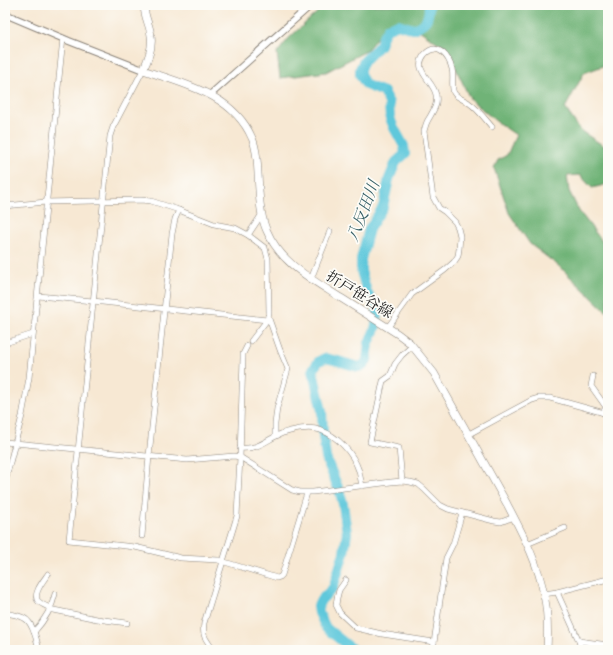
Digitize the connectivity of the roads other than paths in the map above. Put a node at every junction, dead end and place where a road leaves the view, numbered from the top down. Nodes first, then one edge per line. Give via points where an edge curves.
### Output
1 (144, 5) edge
2 (311, 5) edge
3 (5, 14) edge
4 (63, 38) junction
5 (144, 70) junction
6 (210, 94) junction
7 (492, 127) dead end
8 (104, 201) junction
9 (46, 202) junction
10 (5, 206) edge
11 (179, 210) junction
12 (262, 214) junction
13 (330, 231) dead end
14 (248, 235) junction
15 (275, 246) junction
16 (265, 248) junction
17 (311, 279) junction
18 (38, 296) junction
19 (93, 301) junction
20 (164, 309) junction
21 (267, 318) junction
22 (388, 327) junction
23 (33, 334) junction
24 (251, 341) dead end
25 (5, 343) edge
26 (247, 346) dead end
27 (412, 346) junction
28 (593, 376) dead end
29 (606, 413) edge
30 (469, 434) junction
31 (275, 436) junction
32 (5, 442) edge
33 (15, 443) junction
34 (240, 448) junction
35 (78, 449) junction
36 (149, 456) junction
37 (240, 457) junction
38 (402, 481) junction
39 (5, 482) edge
40 (362, 486) junction
41 (307, 493) junction
42 (462, 513) junction
43 (514, 517) junction
44 (565, 528) dead end
45 (142, 536) dead end
46 (527, 544) junction
47 (223, 561) junction
48 (48, 574) dead end
49 (608, 579) edge
50 (346, 580) dead end
51 (557, 592) junction
52 (55, 594) dead end
53 (544, 594) junction
54 (50, 609) junction
55 (5, 613) edge
56 (127, 624) dead end
57 (34, 632) junction
58 (580, 641) junction
59 (434, 642) junction
60 (608, 645) edge
61 (39, 650) edge
62 (213, 650) edge
63 (433, 650) edge
64 (547, 650) edge
65 (581, 650) edge

1 - 5 main road via 151,42
2 - 6 street
3 - 4 street
4 - 5 street
4 - 9 street
5 - 6 main road, 折戸笹谷線
5 - 8 street via 110,136
6 - 12 main road, 折戸笹谷線 via 237,115 252,138 257,159
7 - 22 street via 471,104 453,92 453,70 445,55 438,49 433,49 424,55 421,68 436,95 436,106 424,131 433,197 438,208 445,212 458,228 459,249 454,262 412,294
8 - 9 street
8 - 11 street via 151,201
8 - 19 street
9 - 10 street
9 - 18 street
11 - 14 street via 214,224 235,228
11 - 20 street via 172,234
12 - 14 street
12 - 15 main road, 折戸笹谷線
13 - 17 street
14 - 16 street
15 - 16 street
15 - 17 main road, 折戸笹谷線 via 297,270
16 - 21 street via 268,259
17 - 22 main road, 折戸笹谷線
18 - 19 street
18 - 23 street
19 - 20 street
19 - 35 street
20 - 21 street
20 - 36 street
21 - 24 street
21 - 31 street via 288,369 276,408
22 - 27 main road, 折戸笹谷線
23 - 25 street
23 - 33 street via 29,378
26 - 34 street via 243,354
27 - 30 main road, 折戸笹谷線 via 434,373
27 - 38 street via 395,364 390,376 383,381 370,442 399,448
28 - 29 street via 591,386 606,407
29 - 30 street via 550,398 539,398
30 - 43 main road, 折戸笹谷線
31 - 34 street via 258,446
31 - 40 street via 300,429 318,429 326,433 348,450 359,471
32 - 33 street
33 - 35 street
33 - 39 street
34 - 37 street
35 - 36 street
35 - 47 street via 69,540 135,547 181,558
36 - 37 street via 187,460
36 - 45 street
37 - 41 street via 292,490
37 - 47 street via 237,516
38 - 40 street
38 - 42 street via 418,484 440,505
40 - 41 street
41 - 47 street via 280,577 274,578
42 - 43 street via 501,522
42 - 59 street via 446,558
43 - 46 main road, 折戸笹谷線
44 - 46 street
46 - 53 main road, 折戸笹谷線
47 - 62 street via 203,631
48 - 54 street via 37,592 37,598
49 - 51 street
50 - 59 street via 339,590 336,605 340,613 356,628
51 - 53 street
51 - 58 street
52 - 54 street
53 - 64 main road, 折戸笹谷線 via 548,624
54 - 56 street
54 - 57 street
55 - 57 street via 25,618
57 - 61 street
58 - 60 street
58 - 65 street
59 - 63 street

